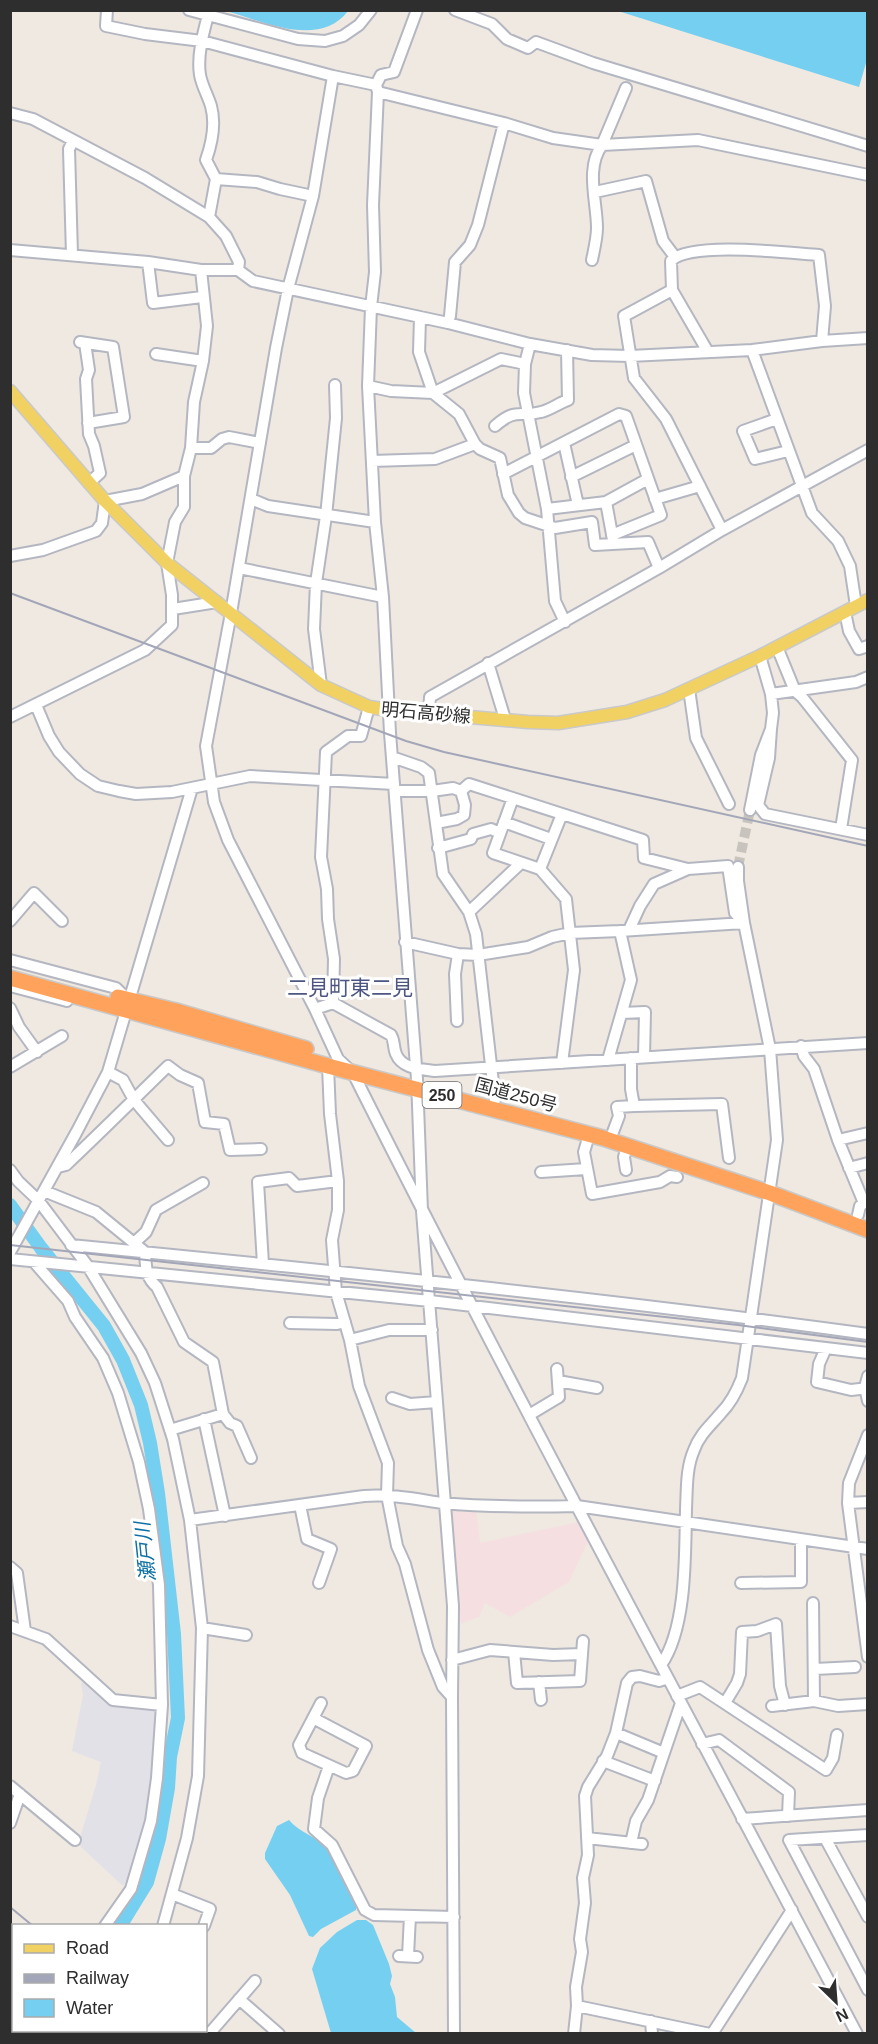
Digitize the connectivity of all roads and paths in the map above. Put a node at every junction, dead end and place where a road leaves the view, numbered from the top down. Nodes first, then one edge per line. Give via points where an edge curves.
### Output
1 (107, 10) edge
2 (189, 10) edge
3 (371, 10) edge
4 (417, 10) edge
5 (455, 10) edge
6 (208, 15) junction
7 (202, 41) junction
8 (333, 76) junction
9 (377, 88) junction
10 (626, 88) dead end
11 (10, 113) edge
12 (504, 123) junction
13 (73, 141) junction
14 (602, 146) junction
15 (867, 146) edge
16 (867, 175) edge
17 (216, 179) junction
18 (595, 192) junction
19 (314, 196) junction
20 (209, 217) junction
21 (10, 250) edge
22 (72, 255) junction
23 (675, 256) junction
24 (592, 260) dead end
25 (148, 262) junction
26 (201, 270) junction
27 (238, 270) junction
28 (288, 289) junction
29 (672, 290) junction
30 (202, 297) junction
31 (371, 307) junction
32 (420, 317) junction
33 (448, 323) junction
34 (867, 338) edge
35 (822, 341) junction
36 (530, 344) junction
37 (567, 350) junction
38 (752, 350) junction
39 (708, 352) junction
40 (156, 354) dead end
41 (630, 356) junction
42 (203, 361) junction
43 (525, 364) junction
44 (335, 385) dead end
45 (368, 386) junction
46 (10, 391) edge
47 (433, 393) junction
48 (528, 413) junction
49 (777, 419) junction
50 (88, 423) junction
51 (495, 426) dead end
52 (260, 443) junction
53 (564, 443) junction
54 (475, 444) junction
55 (636, 445) junction
56 (191, 448) junction
57 (867, 450) edge
58 (788, 451) junction
59 (536, 458) junction
60 (372, 461) junction
61 (503, 474) junction
62 (184, 476) junction
63 (571, 477) junction
64 (648, 479) junction
65 (89, 483) junction
66 (700, 486) junction
67 (801, 486) junction
68 (250, 499) junction
69 (655, 499) junction
70 (105, 501) junction
71 (606, 502) junction
72 (578, 505) junction
73 (547, 509) junction
74 (326, 516) junction
75 (375, 522) junction
76 (549, 525) junction
77 (722, 530) junction
78 (613, 539) junction
79 (10, 556) edge
80 (166, 563) junction
81 (239, 568) junction
82 (659, 568) junction
83 (316, 583) junction
84 (383, 597) junction
85 (867, 600) edge
86 (218, 602) junction
87 (173, 609) junction
88 (850, 609) junction
89 (231, 613) junction
90 (565, 622) junction
91 (867, 646) edge
92 (777, 647) junction
93 (760, 656) junction
94 (488, 663) junction
95 (867, 677) edge
96 (321, 685) junction
97 (689, 689) junction
98 (795, 691) junction
99 (771, 694) junction
100 (36, 705) junction
101 (369, 707) junction
102 (389, 710) junction
103 (429, 713) junction
104 (10, 717) edge
105 (505, 719) junction
106 (771, 729) junction
107 (392, 758) junction
108 (326, 780) junction
109 (211, 783) junction
110 (395, 787) junction
111 (192, 788) junction
112 (432, 791) junction
113 (461, 791) junction
114 (513, 798) junction
115 (729, 804) dead end
116 (750, 810) tunnel mouth
117 (562, 814) junction
118 (436, 823) junction
119 (502, 827) junction
120 (841, 829) junction
121 (867, 835) edge
122 (550, 839) junction
123 (438, 848) junction
124 (521, 863) junction
125 (738, 867) tunnel mouth
126 (540, 869) junction
127 (688, 869) junction
128 (469, 912) junction
129 (10, 921) edge
130 (62, 921) dead end
131 (744, 923) junction
132 (624, 931) junction
133 (570, 933) junction
134 (405, 942) junction
135 (458, 954) junction
136 (478, 956) junction
137 (10, 960) edge
138 (10, 969) edge
139 (12, 987) edge
140 (333, 1003) junction
141 (127, 1005) junction
142 (10, 1008) edge
143 (315, 1009) junction
144 (622, 1013) junction
145 (457, 1021) dead end
146 (62, 1036) dead end
147 (867, 1043) edge
148 (801, 1046) junction
149 (770, 1049) junction
150 (37, 1052) junction
151 (631, 1058) junction
152 (644, 1058) junction
153 (608, 1060) junction
154 (333, 1062) junction
155 (562, 1063) junction
156 (10, 1067) edge
157 (491, 1068) junction
158 (108, 1072) junction
159 (353, 1073) junction
160 (417, 1079) junction
161 (134, 1100) junction
162 (495, 1100) junction
163 (634, 1106) junction
164 (613, 1132) junction
165 (867, 1133) edge
166 (589, 1135) junction
167 (168, 1140) dead end
168 (838, 1140) junction
169 (627, 1146) junction
170 (261, 1149) dead end
171 (729, 1158) dead end
172 (867, 1163) edge
173 (58, 1167) junction
174 (586, 1168) junction
175 (849, 1168) junction
176 (10, 1170) edge
177 (626, 1170) dead end
178 (541, 1172) dead end
179 (677, 1176) dead end
180 (338, 1181) junction
181 (203, 1183) dead end
182 (770, 1188) junction
183 (41, 1195) junction
184 (865, 1196) edge
185 (422, 1211) junction
186 (862, 1217) edge
187 (10, 1230) edge
188 (867, 1230) edge
189 (14, 1239) edge
190 (134, 1243) junction
191 (71, 1245) junction
192 (10, 1252) edge
193 (145, 1252) junction
194 (10, 1259) edge
195 (34, 1262) junction
196 (263, 1264) junction
197 (87, 1265) junction
198 (147, 1272) junction
199 (335, 1273) junction
200 (428, 1282) junction
201 (198, 1283) dead end
202 (461, 1285) junction
203 (157, 1287) junction
204 (336, 1292) junction
205 (430, 1301) junction
206 (472, 1306) junction
207 (751, 1318) junction
208 (345, 1322) junction
209 (290, 1323) dead end
210 (432, 1330) junction
211 (867, 1334) edge
212 (748, 1338) junction
213 (350, 1340) junction
214 (826, 1348) junction
215 (867, 1353) edge
216 (867, 1384) edge
217 (597, 1388) dead end
218 (392, 1398) dead end
219 (867, 1401) edge
220 (437, 1402) junction
221 (223, 1414) junction
222 (529, 1415) junction
223 (204, 1419) junction
224 (170, 1430) junction
225 (867, 1435) edge
226 (251, 1458) dead end
227 (387, 1495) junction
228 (867, 1502) edge
229 (444, 1503) junction
230 (848, 1503) junction
231 (300, 1505) junction
232 (577, 1506) junction
233 (225, 1516) junction
234 (190, 1520) junction
235 (686, 1523) junction
236 (801, 1540) junction
237 (853, 1547) junction
238 (867, 1549) edge
239 (10, 1567) edge
240 (319, 1583) dead end
241 (741, 1583) dead end
242 (15, 1590) edge
243 (810, 1610) dead end
244 (10, 1626) edge
245 (202, 1628) junction
246 (25, 1631) junction
247 (246, 1635) dead end
248 (583, 1641) dead end
249 (514, 1652) junction
250 (582, 1654) junction
251 (867, 1657) edge
252 (452, 1660) junction
253 (661, 1665) junction
254 (855, 1667) dead end
255 (815, 1669) junction
256 (668, 1678) junction
257 (539, 1682) junction
258 (452, 1697) junction
259 (542, 1700) dead end
260 (679, 1700) junction
261 (814, 1701) junction
262 (321, 1703) dead end
263 (725, 1703) junction
264 (867, 1704) edge
265 (162, 1705) junction
266 (785, 1705) junction
267 (772, 1706) dead end
268 (313, 1718) junction
269 (616, 1733) junction
270 (837, 1735) dead end
271 (702, 1744) junction
272 (664, 1753) junction
273 (603, 1761) junction
274 (329, 1766) junction
275 (655, 1781) junction
276 (10, 1786) edge
277 (20, 1794) junction
278 (867, 1810) edge
279 (788, 1816) junction
280 (742, 1819) junction
281 (10, 1823) edge
282 (867, 1836) edge
283 (587, 1838) junction
284 (825, 1838) junction
285 (75, 1839) dead end
286 (172, 1894) junction
287 (792, 1910) junction
288 (410, 1916) junction
289 (454, 1917) junction
290 (867, 1917) edge
291 (106, 1924) edge
292 (164, 1924) edge
293 (205, 1924) edge
294 (408, 1956) dead end
295 (255, 1981) dead end
296 (867, 1990) edge
297 (239, 1999) junction
298 (577, 2006) junction
299 (651, 2021) junction
300 (207, 2034) edge
301 (279, 2034) edge
302 (454, 2034) edge
303 (574, 2034) edge
304 (652, 2034) edge
305 (711, 2034) edge
306 (857, 2034) edge

1 - 7 street via 106,26
2 - 6 street
3 - 6 street via 343,36 325,41 298,39
4 - 9 street via 394,72 381,75
5 - 15 street via 492,24 507,39 528,48 536,42 592,63
6 - 7 street
7 - 8 street
7 - 17 street via 200,74 211,105 213,126 206,160
8 - 9 street
8 - 19 street
9 - 12 street
9 - 31 street via 375,272
10 - 14 street
11 - 13 street via 33,119
12 - 14 street via 553,138
12 - 33 street via 478,225 470,245 455,261
13 - 20 street
13 - 22 street via 69,148
14 - 16 street via 698,140
14 - 18 street via 596,153
17 - 19 street via 257,182
17 - 20 street
18 - 23 street via 646,181 663,241
18 - 24 street via 598,230
19 - 28 street
20 - 27 street via 226,236 239,262
21 - 22 street
22 - 25 street
23 - 29 street via 671,261
23 - 35 street via 726,250 819,255 825,306
25 - 26 street
25 - 30 street via 153,303
26 - 27 street
26 - 30 street
27 - 28 street via 253,281
28 - 31 street
28 - 52 street
29 - 39 street
29 - 41 street via 624,316
30 - 42 street via 207,326
31 - 32 street
31 - 45 street
32 - 33 street
32 - 47 street via 419,352
33 - 36 street
34 - 35 street
35 - 38 street
36 - 37 street
36 - 43 street
37 - 41 street
37 - 48 street via 568,399 541,412
38 - 39 street
38 - 49 street
39 - 41 street
40 - 42 street
41 - 66 street via 634,378 666,419
42 - 56 street via 194,402
43 - 47 street via 501,359
43 - 48 street
44 - 74 street via 336,418
45 - 47 street
45 - 60 street
46 - 65 main road, 明石高砂線
47 - 54 street via 459,414
48 - 51 street via 516,413
48 - 59 street
49 - 58 street
49 - 58 street via 743,431 755,459
50 - 50 street via 89,370 82,343 113,347 124,417
50 - 65 street via 100,473
52 - 56 street via 229,437 211,448
52 - 68 street
53 - 55 street via 619,414 626,416
53 - 59 street
53 - 63 street
54 - 60 street via 435,459
54 - 61 street via 500,458
55 - 63 street
55 - 64 street
56 - 62 street
57 - 67 street
58 - 67 street
59 - 61 street
59 - 73 street
60 - 75 street
61 - 76 street via 508,495 519,513
62 - 70 street via 142,494
62 - 80 street via 184,507 175,522
63 - 72 street
64 - 69 street
64 - 71 street
65 - 70 main road, 明石高砂線
66 - 69 street
66 - 77 street
67 - 77 street
67 - 88 street via 812,513 838,541 850,566
68 - 74 street
68 - 81 street
69 - 78 street via 661,514
70 - 79 street via 102,523 96,531 43,550
70 - 80 main road, 明石高砂線
71 - 72 street
71 - 78 street
72 - 73 street
73 - 76 street
74 - 75 street
74 - 83 street
75 - 84 street
76 - 78 street via 555,528 592,522 595,544
76 - 90 street via 555,602
77 - 82 street
78 - 82 street via 648,542
80 - 86 main road, 明石高砂線
80 - 87 street
81 - 83 street
81 - 89 street
82 - 90 street
83 - 84 street
83 - 96 street via 314,629
84 - 102 street
85 - 88 main road, 明石高砂線
86 - 87 street
86 - 89 main road, 明石高砂線
87 - 100 street via 172,625 145,650
88 - 91 street via 849,631 858,649
88 - 92 main road, 明石高砂線
89 - 96 main road, 明石高砂線
89 - 109 street via 206,746
90 - 94 street
92 - 93 main road, 明石高砂線
92 - 98 street
93 - 97 main road, 明石高砂線
93 - 99 street
94 - 103 street via 430,698
94 - 105 street
95 - 98 street
96 - 101 main road, 明石高砂線
97 - 105 main road, 明石高砂線 via 627,712 558,723
97 - 115 street via 696,738
98 - 99 street
98 - 120 street via 852,760
99 - 106 street
100 - 104 street
100 - 111 street via 59,752 80,774 99,786 136,794
101 - 102 main road, 明石高砂線
101 - 108 street via 361,736 348,736 326,752
102 - 103 main road, 明石高砂線
102 - 107 street
103 - 105 main road, 明石高砂線
106 - 116 street via 761,755
106 - 120 street via 758,805 765,814
107 - 110 street
107 - 112 street via 429,773
108 - 109 street via 250,777
108 - 110 street
108 - 140 street via 321,857 334,959
109 - 111 street
109 - 143 street via 228,840
110 - 112 street
110 - 134 street
111 - 141 street
112 - 113 street
112 - 118 street
113 - 114 street via 469,784
113 - 118 street via 464,815
114 - 117 street
114 - 119 street
117 - 122 street
117 - 127 street via 643,840 644,858
118 - 123 street
119 - 122 street
119 - 123 street
119 - 124 street via 493,853
120 - 121 street
122 - 126 street
123 - 128 street via 443,874
124 - 126 street
124 - 128 street
125 - 131 street
126 - 133 street via 567,899
127 - 131 street via 728,866 735,913
127 - 132 street via 654,884
128 - 136 street
129 - 130 street via 34,893
131 - 132 street
131 - 149 street
132 - 133 street
132 - 144 street via 631,980
133 - 136 street via 528,947
133 - 155 street via 574,970
134 - 135 street
134 - 160 street
135 - 136 street
135 - 145 street
136 - 157 street
137 - 141 street via 116,988
138 - 141 highway, 国道250号 / 250
139 - 141 highway, 国道250号 / 250
140 - 143 street
140 - 160 street via 391,1035 395,1052
141 - 154 highway, 国道250号 / 250 via 176,1011
141 - 158 street
142 - 150 street
143 - 154 street
144 - 152 street via 645,1012
144 - 153 street
146 - 150 street
147 - 148 street
148 - 149 street
148 - 168 street via 814,1070
149 - 152 street
149 - 182 street via 777,1140
150 - 156 street
151 - 152 street
151 - 153 street
151 - 163 street
153 - 155 street
154 - 159 highway, 国道250号 / 250
154 - 160 highway, 国道250号 / 250
154 - 180 street via 330,1114
155 - 157 street
157 - 160 street via 435,1071
157 - 162 street
158 - 161 street via 123,1080
158 - 173 street
159 - 160 highway, 国道250号 / 250
159 - 185 street
160 - 162 highway, 国道250号 / 250
160 - 166 highway, 国道250号 / 250
160 - 185 street
161 - 167 street
161 - 170 street via 168,1066 198,1083 205,1122 224,1124 230,1150
161 - 173 street via 66,1165
162 - 164 highway, 国道250号 / 250
163 - 164 street via 617,1107 619,1116
163 - 171 street via 722,1104
164 - 182 highway, 国道250号 / 250
165 - 168 street
166 - 169 highway, 国道250号 / 250
166 - 174 street via 584,1152
168 - 175 street
169 - 177 street
169 - 182 highway, 国道250号 / 250
172 - 175 street
173 - 183 street
174 - 178 street
174 - 179 street via 592,1194
175 - 184 street
176 - 183 street via 18,1181
180 - 196 street via 297,1186 289,1178 258,1182
180 - 199 street via 332,1240
181 - 190 street via 156,1210 146,1232
182 - 186 highway, 国道250号 / 250
182 - 188 highway, 国道250号 / 250
182 - 207 street
183 - 189 street
183 - 190 street via 96,1212
183 - 191 street
184 - 186 street via 860,1206
185 - 200 street
185 - 202 street
187 - 189 street
189 - 192 street
190 - 193 street
191 - 193 street
191 - 197 street
193 - 196 street
193 - 198 street
194 - 195 street
195 - 197 street
195 - 265 street via 68,1301 103,1359 129,1429 149,1509 159,1585
196 - 199 street
197 - 198 street
197 - 224 street via 141,1353
198 - 203 street via 149,1281
198 - 204 street
199 - 200 street
199 - 204 street
200 - 202 street
200 - 205 street
201 - 203 street via 167,1281
202 - 206 street
202 - 207 street
203 - 221 street via 184,1342 213,1362
204 - 205 street
204 - 208 street
205 - 206 street
205 - 210 street
206 - 212 street
206 - 222 street
207 - 211 street
207 - 212 street
208 - 209 street
208 - 213 street
210 - 213 street via 389,1330
210 - 220 street
212 - 214 street
212 - 235 street via 742,1378 735,1395 693,1449 687,1477
213 - 227 street via 359,1386 388,1463
214 - 215 street
214 - 216 street via 817,1382 851,1390
216 - 219 street
217 - 222 street via 557,1375 559,1397
218 - 220 street via 410,1404
220 - 229 street
221 - 223 street
221 - 226 street via 237,1426
222 - 232 street
223 - 224 street
223 - 233 street
224 - 234 street
225 - 230 street via 849,1483
227 - 229 street
227 - 231 street
227 - 258 street via 397,1546 428,1650 443,1687
228 - 230 street
229 - 232 street
229 - 252 street via 453,1606
230 - 237 street
231 - 233 street
231 - 240 street via 307,1539 331,1549
232 - 235 street
232 - 253 street
233 - 234 street
234 - 245 street
235 - 236 street
235 - 253 street via 680,1613 675,1640
236 - 237 street
236 - 241 street via 801,1582
237 - 238 street
237 - 251 street
239 - 242 street via 17,1573
242 - 246 street
243 - 255 street
244 - 246 street
245 - 247 street
245 - 286 street via 198,1776
246 - 265 street via 46,1639 113,1700
248 - 250 street
249 - 250 street
249 - 252 street via 490,1650
249 - 257 street via 517,1683
250 - 257 street via 580,1681
252 - 258 street
253 - 256 street
254 - 255 street
255 - 261 street
256 - 260 street
256 - 269 street via 658,1682 632,1677 623,1697
257 - 259 street
258 - 289 street
260 - 263 street via 700,1688
260 - 271 street
260 - 272 street
261 - 264 street via 838,1706
261 - 266 street
262 - 268 street
263 - 266 street via 740,1674 742,1632 776,1624
263 - 270 street via 826,1770 833,1758
265 - 291 street via 157,1778 144,1851 131,1889
266 - 267 street
268 - 274 street via 299,1745 302,1753
268 - 274 street via 366,1746 353,1771 346,1773
269 - 272 street
269 - 273 street
271 - 279 street via 719,1740 789,1792
271 - 280 street
272 - 275 street
273 - 275 street
273 - 283 street via 585,1797
274 - 288 street via 318,1798 314,1829 332,1845 365,1910 374,1915
275 - 283 street via 636,1821 636,1843
276 - 277 street
277 - 281 street
277 - 285 street
278 - 279 street
279 - 280 street
280 - 287 street
282 - 284 street
283 - 298 street
284 - 290 street
284 - 296 street via 789,1840
286 - 292 street
286 - 293 street via 210,1909
287 - 305 street
287 - 306 street
288 - 289 street
288 - 294 street
289 - 302 street
295 - 297 street
297 - 300 street
297 - 301 street
298 - 299 street
298 - 303 street
299 - 304 street
299 - 305 street

